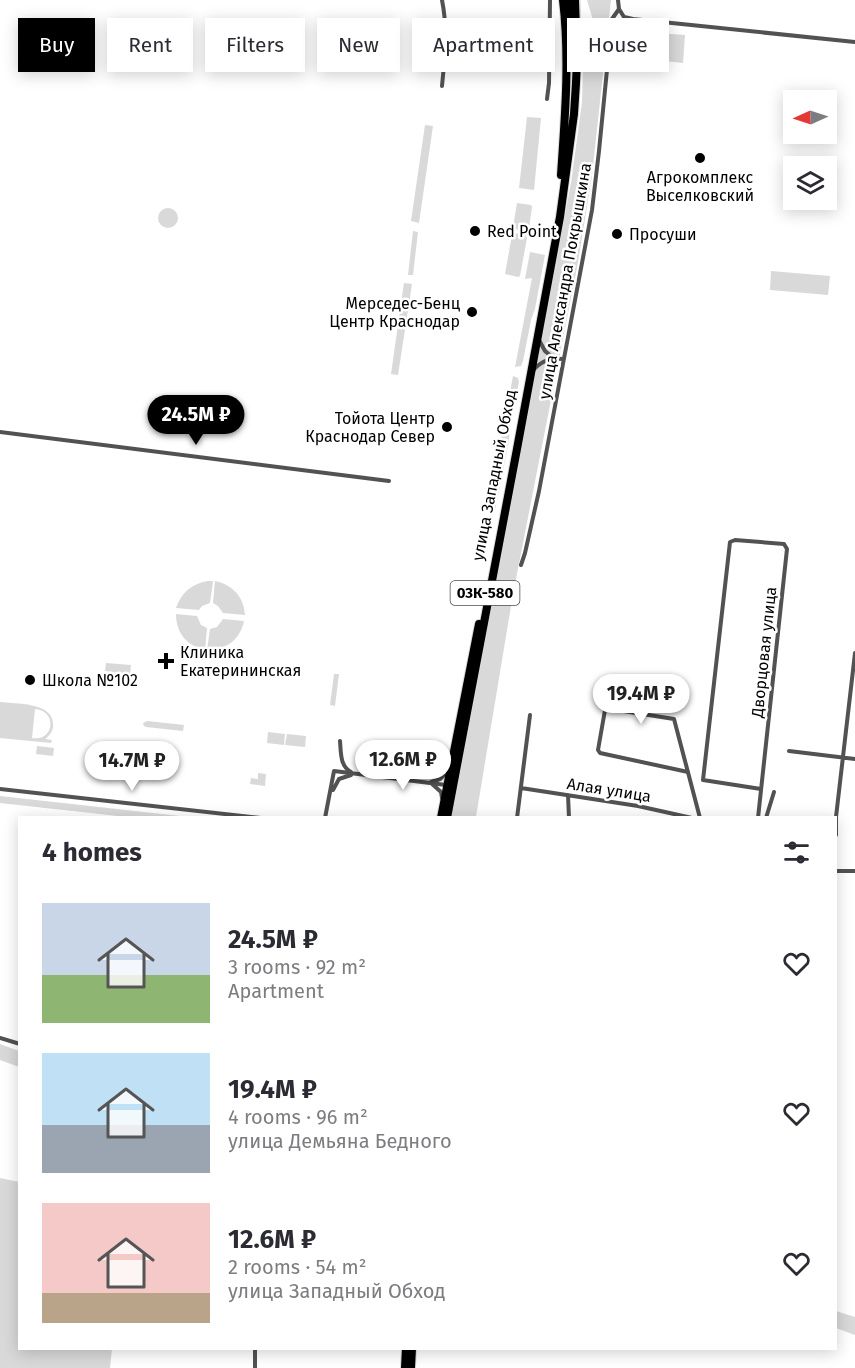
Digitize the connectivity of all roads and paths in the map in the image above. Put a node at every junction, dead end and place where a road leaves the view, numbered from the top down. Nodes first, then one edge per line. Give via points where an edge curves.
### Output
1 (442, 0) edge
2 (550, 0) edge
3 (563, 0) edge
4 (574, 0) edge
5 (618, 0) edge
6 (619, 9) junction
7 (855, 42) edge
8 (442, 86) dead end
9 (547, 99) dead end
10 (537, 336) junction
11 (553, 358) junction
12 (563, 359) junction
13 (530, 376) junction
14 (0, 432) edge
15 (389, 481) dead end
16 (521, 565) dead end
17 (855, 653) edge
18 (470, 669) junction
19 (531, 714) dead end
20 (340, 741) dead end
21 (789, 751) dead end
22 (843, 758) junction
23 (855, 759) edge
24 (688, 772) junction
25 (355, 773) junction
26 (430, 783) junction
27 (450, 785) junction
28 (522, 788) junction
29 (0, 789) edge
30 (761, 789) junction
31 (774, 792) dead end
32 (330, 794) junction
33 (568, 795) junction
34 (243, 816) edge
35 (325, 816) edge
36 (440, 816) edge
37 (441, 816) edge
38 (447, 816) edge
39 (517, 816) edge
40 (569, 816) edge
41 (683, 816) edge
42 (699, 816) edge
43 (758, 816) edge
44 (767, 816) edge
45 (836, 816) edge
46 (837, 871) edge
47 (855, 871) edge
48 (0, 1038) edge
49 (18, 1043) edge
50 (255, 1350) edge
51 (405, 1350) edge
52 (412, 1350) edge
53 (255, 1368) edge
54 (405, 1368) edge
55 (411, 1368) edge

1 - 8 street via 447,35
2 - 9 street
3 - 18 highway, улица Западный Обход / 03К-580 via 566,44 561,177 510,471
4 - 10 highway, улица Западный Обход / 03К-580 via 574,114 560,217
5 - 6 street, улица Александра Покрышкина
6 - 7 street via 624,17 633,19
6 - 12 street, улица Александра Покрышкина via 612,19 592,210
10 - 11 street
10 - 13 highway, улица Западный Обход / 03К-580
11 - 12 street
11 - 13 street via 543,361
12 - 16 street, улица Александра Покрышкина
13 - 27 highway, улица Западный Обход / 03К-580
14 - 15 street
17 - 22 street
18 - 26 street via 448,770 444,777
18 - 27 highway, улица Западный Обход / 03К-580
19 - 28 street
20 - 25 street via 343,765
21 - 22 street
22 - 23 street
22 - 45 street
24 - 24 street via 674,719 605,710 600,753
24 - 42 street
25 - 26 street
25 - 32 street via 339,779
25 - 32 street via 334,771
26 - 27 street
26 - 36 street via 442,796
27 - 37 highway, улица Западный Обход / 03К-580
27 - 38 highway, улица Западный Обход / 03К-580
28 - 33 street, Алая улица
28 - 39 street
29 - 34 street
30 - 30 street, Дворцовая улица via 703,780 730,542 735,540 784,544 787,549
30 - 43 street, Дворцовая улица
31 - 44 street
32 - 35 street
33 - 40 street
33 - 41 street, Алая улица
46 - 47 street
48 - 49 street
50 - 53 street
51 - 54 highway
52 - 55 highway

